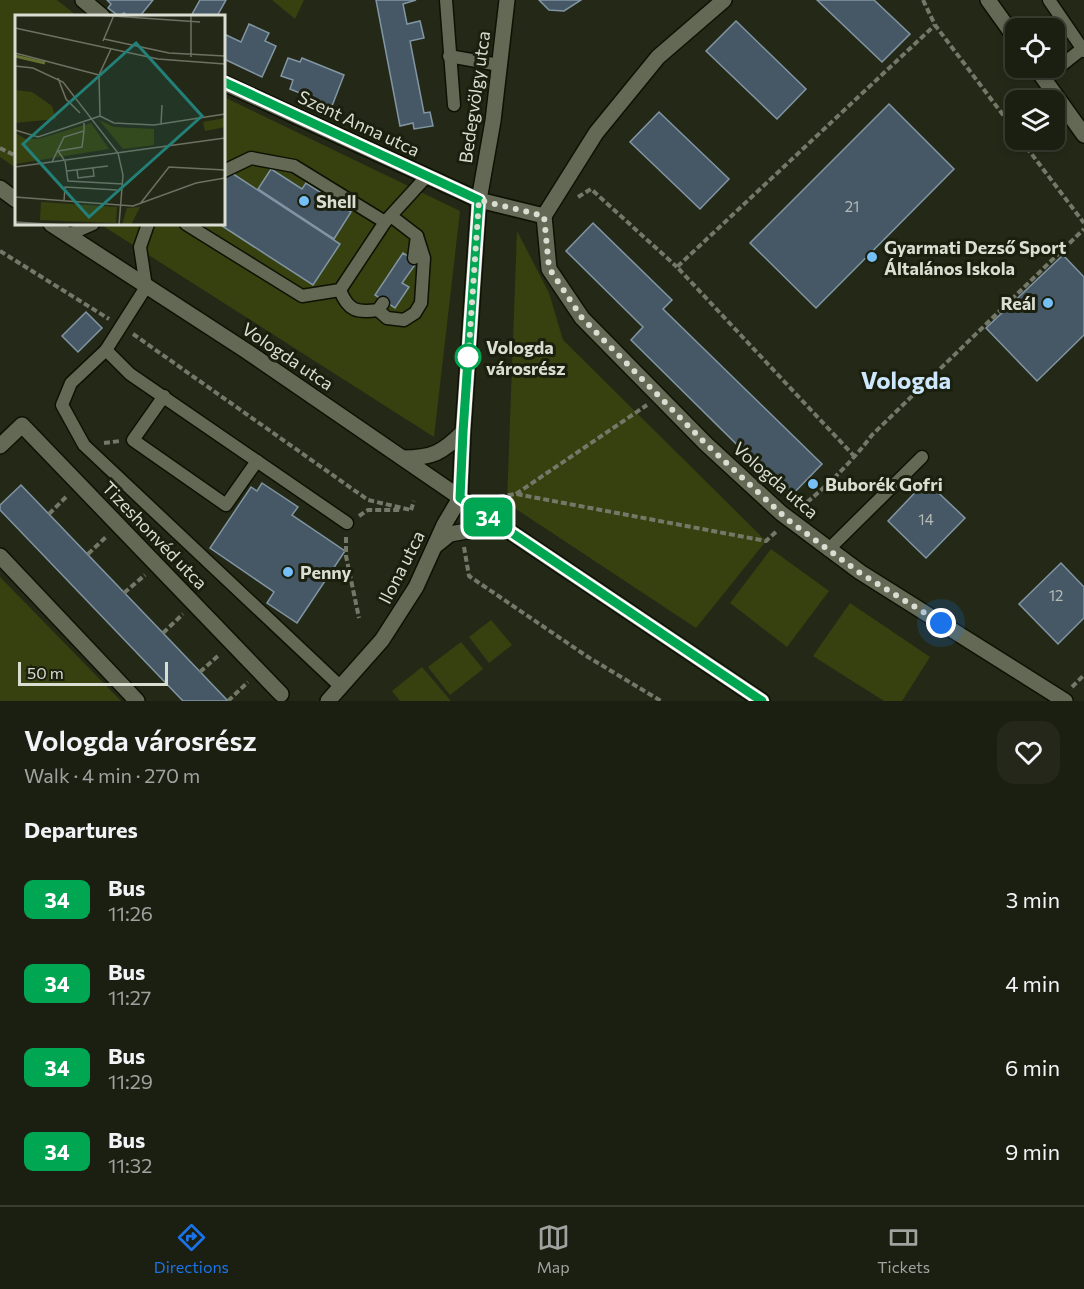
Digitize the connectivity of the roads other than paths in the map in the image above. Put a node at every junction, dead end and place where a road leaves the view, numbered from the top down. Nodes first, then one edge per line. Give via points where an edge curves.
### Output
1 (83, 0) edge
2 (446, 0) edge
3 (507, 0) edge
4 (724, 0) edge
5 (988, 0) edge
6 (1049, 0) edge
7 (101, 15) edge
8 (1005, 24) edge
9 (1083, 50) edge
10 (449, 56) junction
11 (1065, 60) edge
12 (499, 65) junction
13 (1044, 78) edge
14 (225, 82) edge
15 (454, 105) dead end
16 (1084, 135) edge
17 (225, 171) edge
18 (427, 176) junction
19 (0, 188) edge
20 (15, 199) edge
21 (479, 200) junction
22 (544, 216) junction
23 (388, 219) junction
24 (53, 225) edge
25 (91, 225) edge
26 (148, 225) edge
27 (188, 225) edge
28 (68, 235) junction
29 (417, 236) junction
30 (414, 258) dead end
31 (146, 287) junction
32 (340, 290) junction
33 (106, 350) junction
34 (164, 396) junction
35 (463, 432) junction
36 (0, 446) edge
37 (922, 457) dead end
38 (403, 458) junction
39 (257, 461) junction
40 (460, 498) junction
41 (346, 524) road end
42 (500, 525) junction
43 (435, 546) junction
44 (828, 550) junction
45 (0, 556) edge
46 (341, 687) junction
47 (281, 694) dead end
48 (137, 701) edge
49 (328, 701) edge
50 (762, 701) edge
51 (1065, 701) edge

1 - 7 street
2 - 10 lane
3 - 12 street, Bedegvölgy utca
4 - 22 street via 658,57 596,133
5 - 8 street
6 - 9 lane
9 - 11 lane
10 - 12 lane
10 - 15 lane
12 - 21 street, Bedegvölgy utca
13 - 16 street
14 - 18 street, Szent Anna utca
17 - 23 lane via 251,158 294,166
18 - 21 street, Szent Anna utca
18 - 23 lane
19 - 20 street
21 - 22 street, Szent Anna utca
21 - 35 street, Ilona utca
22 - 44 street, Vologda utca via 549,268 582,318 706,444 788,520
23 - 29 lane
23 - 32 lane
24 - 28 street, Vologda utca
25 - 28 lane
26 - 31 lane via 140,247
27 - 32 lane via 302,296
28 - 31 street, Vologda utca
29 - 30 lane
29 - 32 lane via 424,258 421,303 415,313 404,320 387,318 380,306 360,312 344,302
31 - 33 lane
31 - 38 street, Vologda utca
33 - 34 lane via 130,374
33 - 46 lane via 71,383 62,405 84,445
34 - 39 lane
34 - 39 lane via 133,440 198,486 226,505
35 - 38 street via 436,455
35 - 40 street, Ilona utca
36 - 47 street, Tizeshonvéd utca via 22,425
37 - 44 lane
38 - 40 street, Vologda utca
39 - 41 lane
40 - 42 street, Vologda utca
40 - 43 street, Ilona utca
42 - 43 street via 450,534
42 - 50 street, Vologda utca
43 - 46 street, Ilona utca via 416,588 382,640
44 - 51 street, Vologda utca
45 - 48 street
46 - 49 street, Ilona utca

